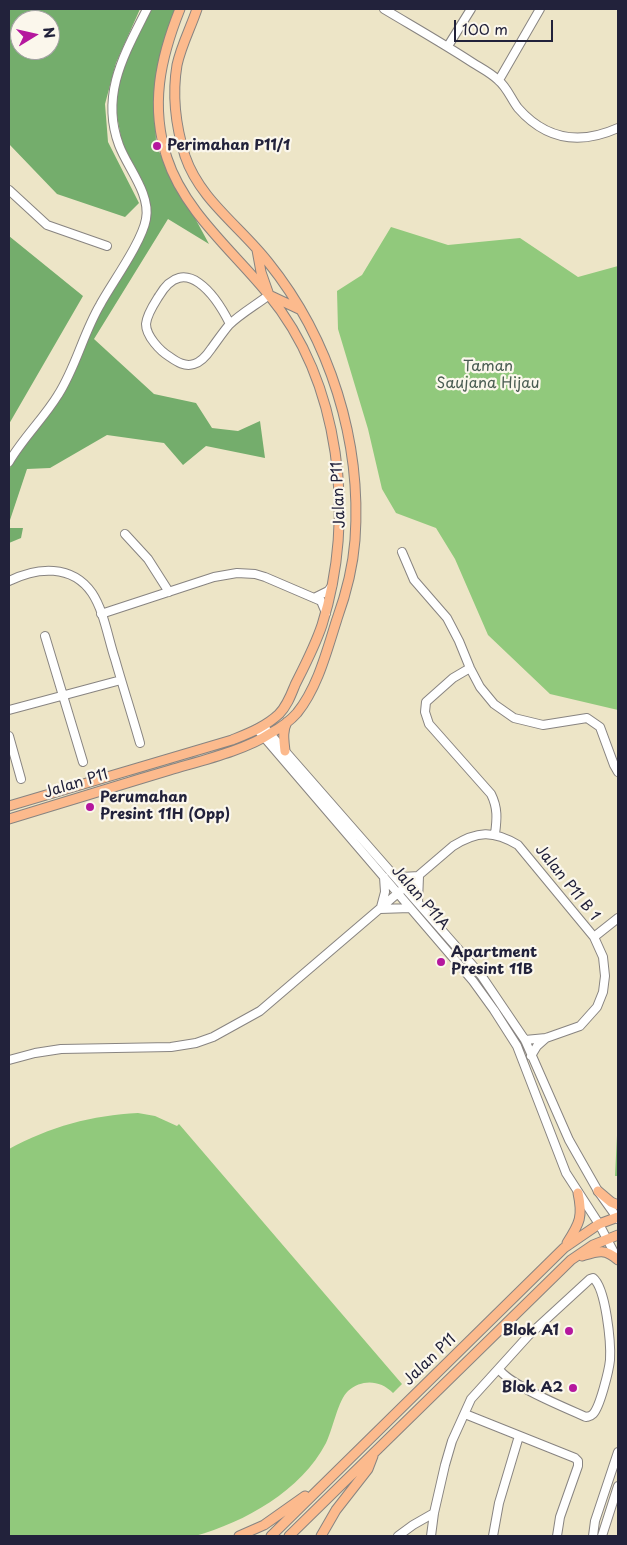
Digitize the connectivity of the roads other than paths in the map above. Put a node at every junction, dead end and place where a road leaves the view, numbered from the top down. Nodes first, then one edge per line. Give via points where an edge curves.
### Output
1 (147, 9) edge
2 (180, 9) edge
3 (198, 9) edge
4 (384, 9) edge
5 (471, 9) edge
6 (540, 9) edge
7 (448, 46) junction
8 (499, 80) junction
9 (618, 128) edge
10 (9, 190) edge
11 (107, 246) dead end
12 (257, 249) junction
13 (269, 295) junction
14 (301, 310) junction
15 (230, 324) junction
16 (9, 462) edge
17 (125, 534) dead end
18 (402, 552) dead end
19 (9, 580) edge
20 (332, 586) junction
21 (169, 592) junction
22 (314, 598) junction
23 (326, 613) junction
24 (101, 614) junction
25 (45, 636) dead end
26 (470, 668) junction
27 (121, 680) junction
28 (63, 696) junction
29 (9, 710) edge
30 (288, 722) junction
31 (260, 728) junction
32 (9, 736) edge
33 (267, 736) junction
34 (140, 743) dead end
35 (285, 751) junction
36 (83, 762) dead end
37 (618, 772) edge
38 (21, 779) dead end
39 (9, 806) edge
40 (9, 819) edge
41 (495, 834) junction
42 (394, 875) junction
43 (418, 876) junction
44 (384, 877) junction
45 (405, 888) junction
46 (398, 894) junction
47 (418, 902) junction
48 (410, 908) junction
49 (380, 909) junction
50 (618, 918) edge
51 (594, 937) junction
52 (546, 1038) junction
53 (525, 1040) junction
54 (531, 1056) junction
55 (9, 1060) edge
56 (598, 1191) junction
57 (578, 1192) junction
58 (618, 1205) edge
59 (618, 1218) edge
60 (600, 1224) junction
61 (618, 1235) edge
62 (608, 1239) junction
63 (564, 1248) junction
64 (571, 1260) junction
65 (618, 1260) edge
66 (498, 1369) junction
67 (465, 1414) junction
68 (519, 1436) junction
69 (374, 1454) junction
70 (618, 1456) edge
71 (333, 1474) junction
72 (618, 1486) edge
73 (434, 1513) junction
74 (239, 1536) edge
75 (271, 1536) edge
76 (289, 1536) edge
77 (321, 1536) edge
78 (398, 1536) edge
79 (431, 1536) edge
80 (493, 1536) edge
81 (556, 1536) edge
82 (592, 1536) edge
83 (602, 1536) edge

1 - 16 street via 125,54 111,105 119,145 144,198 146,220 98,308 65,384
2 - 13 main road, Jalan P11 via 158,84 161,131 167,159 192,206
3 - 12 main road, Jalan P11 via 177,64 174,103 179,129 196,180 222,214
4 - 7 street
5 - 7 street
6 - 8 street
7 - 8 street
8 - 9 street via 518,107 544,130 567,137 588,138
10 - 11 street via 47,225
12 - 13 main road
12 - 14 main road, Jalan P11 via 285,283
13 - 14 main road
13 - 15 street
13 - 20 main road, Jalan P11 via 303,350 324,400 334,444 339,486 338,537
14 - 30 main road, Jalan P11 via 325,355 343,409 355,489 355,540 344,598 327,650 312,690
15 - 15 street via 204,358 194,364 181,364 167,356 152,340 146,324 150,310 164,288 175,278 186,276 202,285 221,307
17 - 21 street via 148,559
18 - 26 street via 414,580 447,618
19 - 24 street via 31,572 53,570 70,574 91,592
20 - 22 street
20 - 23 main road, Jalan P11
21 - 22 street via 237,573 254,574
21 - 24 street
22 - 23 street via 321,601
23 - 31 main road, Jalan P11 via 315,645 286,704 280,713
24 - 27 street
25 - 28 street
26 - 37 street via 494,704 514,718 543,725 587,718 600,727
26 - 41 street via 426,702 425,712 429,724 491,794 498,815
27 - 28 street
27 - 34 street
28 - 29 street
28 - 36 street
30 - 33 main road, Jalan P11
30 - 35 main road via 284,727
31 - 33 street, Jalan P11A
31 - 39 main road, Jalan P11 via 216,745
32 - 38 street
33 - 35 street, Jalan P11A
33 - 40 main road, Jalan P11 via 203,760
33 - 44 street, Jalan P11A
35 - 42 street, Jalan P11A
41 - 43 street via 473,835 462,840
41 - 51 street, Jalan P11 B 1 via 518,845
42 - 43 street
42 - 45 street, Jalan P11A
43 - 45 street
43 - 47 street
44 - 46 street, Jalan P11A
44 - 49 street via 384,898
45 - 46 street
45 - 47 street, Jalan P11A
46 - 48 street, Jalan P11A
46 - 49 street
47 - 53 street, Jalan P11A via 481,975
48 - 49 street
48 - 57 street, Jalan P11A via 473,981 517,1046 558,1154
49 - 55 street via 260,1011 214,1037 171,1047 61,1049
50 - 51 street
51 - 52 street, Jalan P11 B 1 via 603,957 605,976 597,1007 580,1026
52 - 53 street, Jalan P11 B 1
52 - 54 street
53 - 54 street, Jalan P11A
54 - 56 street, Jalan P11A via 569,1140
56 - 58 main road
56 - 59 street, Jalan P11A
57 - 60 street, Jalan P11A
57 - 63 main road via 579,1223
59 - 60 main road, Jalan P11
60 - 62 street, Jalan P11A
60 - 63 main road, Jalan P11
61 - 62 main road, Jalan P11
62 - 64 main road, Jalan P11
62 - 65 street, Jalan P11A
63 - 71 main road, Jalan P11
64 - 65 main road via 603,1251
64 - 69 main road, Jalan P11
66 - 66 street via 504,1376 546,1399 586,1417 591,1416 606,1383 610,1360 608,1327 597,1281 590,1279 529,1335
66 - 67 street via 471,1399
67 - 68 street
67 - 73 street via 452,1441
68 - 80 street
68 - 81 street via 578,1461
69 - 76 main road, Jalan P11
69 - 77 main road via 368,1469 336,1510
70 - 82 street
71 - 74 main road via 282,1513
71 - 75 main road, Jalan P11
72 - 83 street
73 - 78 street
73 - 79 street

